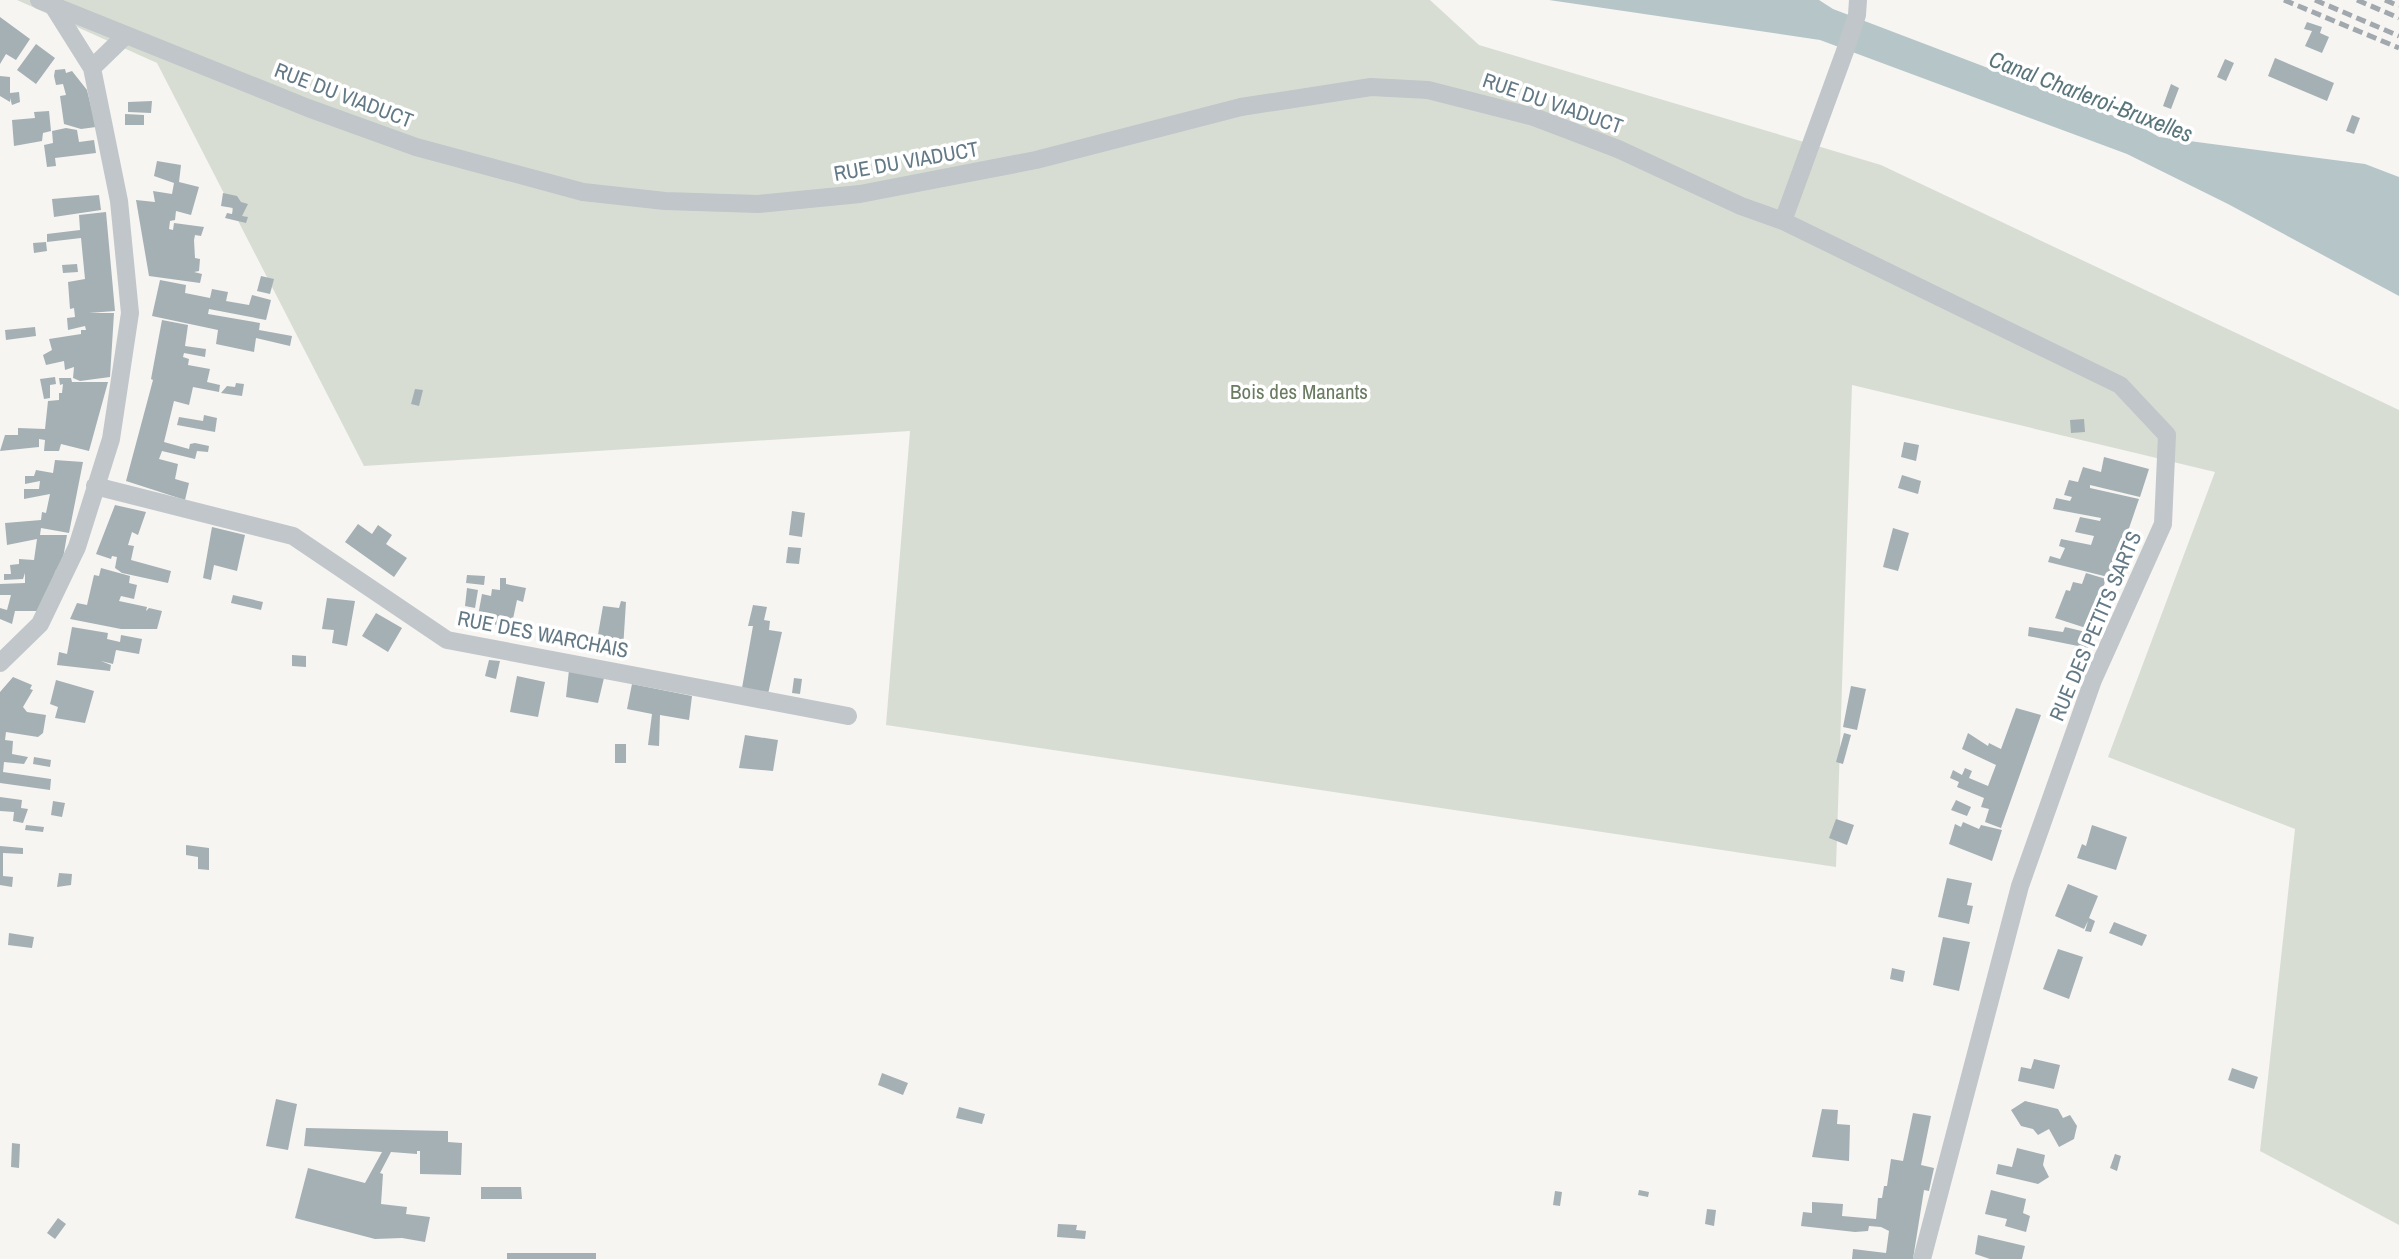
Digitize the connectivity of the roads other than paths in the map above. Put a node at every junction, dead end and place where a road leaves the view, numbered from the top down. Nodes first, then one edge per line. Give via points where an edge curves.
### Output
1 (46, 3) edge
2 (1857, 8) edge
3 (125, 36) junction
4 (92, 68) junction
5 (1783, 221) junction
6 (94, 486) junction
7 (0, 663) edge
8 (848, 716) dead end
9 (1922, 1259) edge

1 - 3 street, RUE DU VIADUCT
1 - 4 street
2 - 5 street
3 - 4 street
3 - 5 street, RUE DU VIADUCT via 416,147 596,193 665,201 758,204 860,194 1036,160 1241,107 1371,87 1428,90 1534,117
4 - 6 street via 119,201 130,313 111,439
5 - 9 street, RUE DES PETITS SARTS via 2120,385 2167,435 2163,524 2093,680 2020,886
6 - 7 street via 77,547 40,624
6 - 8 street, RUE DES WARCHAIS via 293,536 447,640

